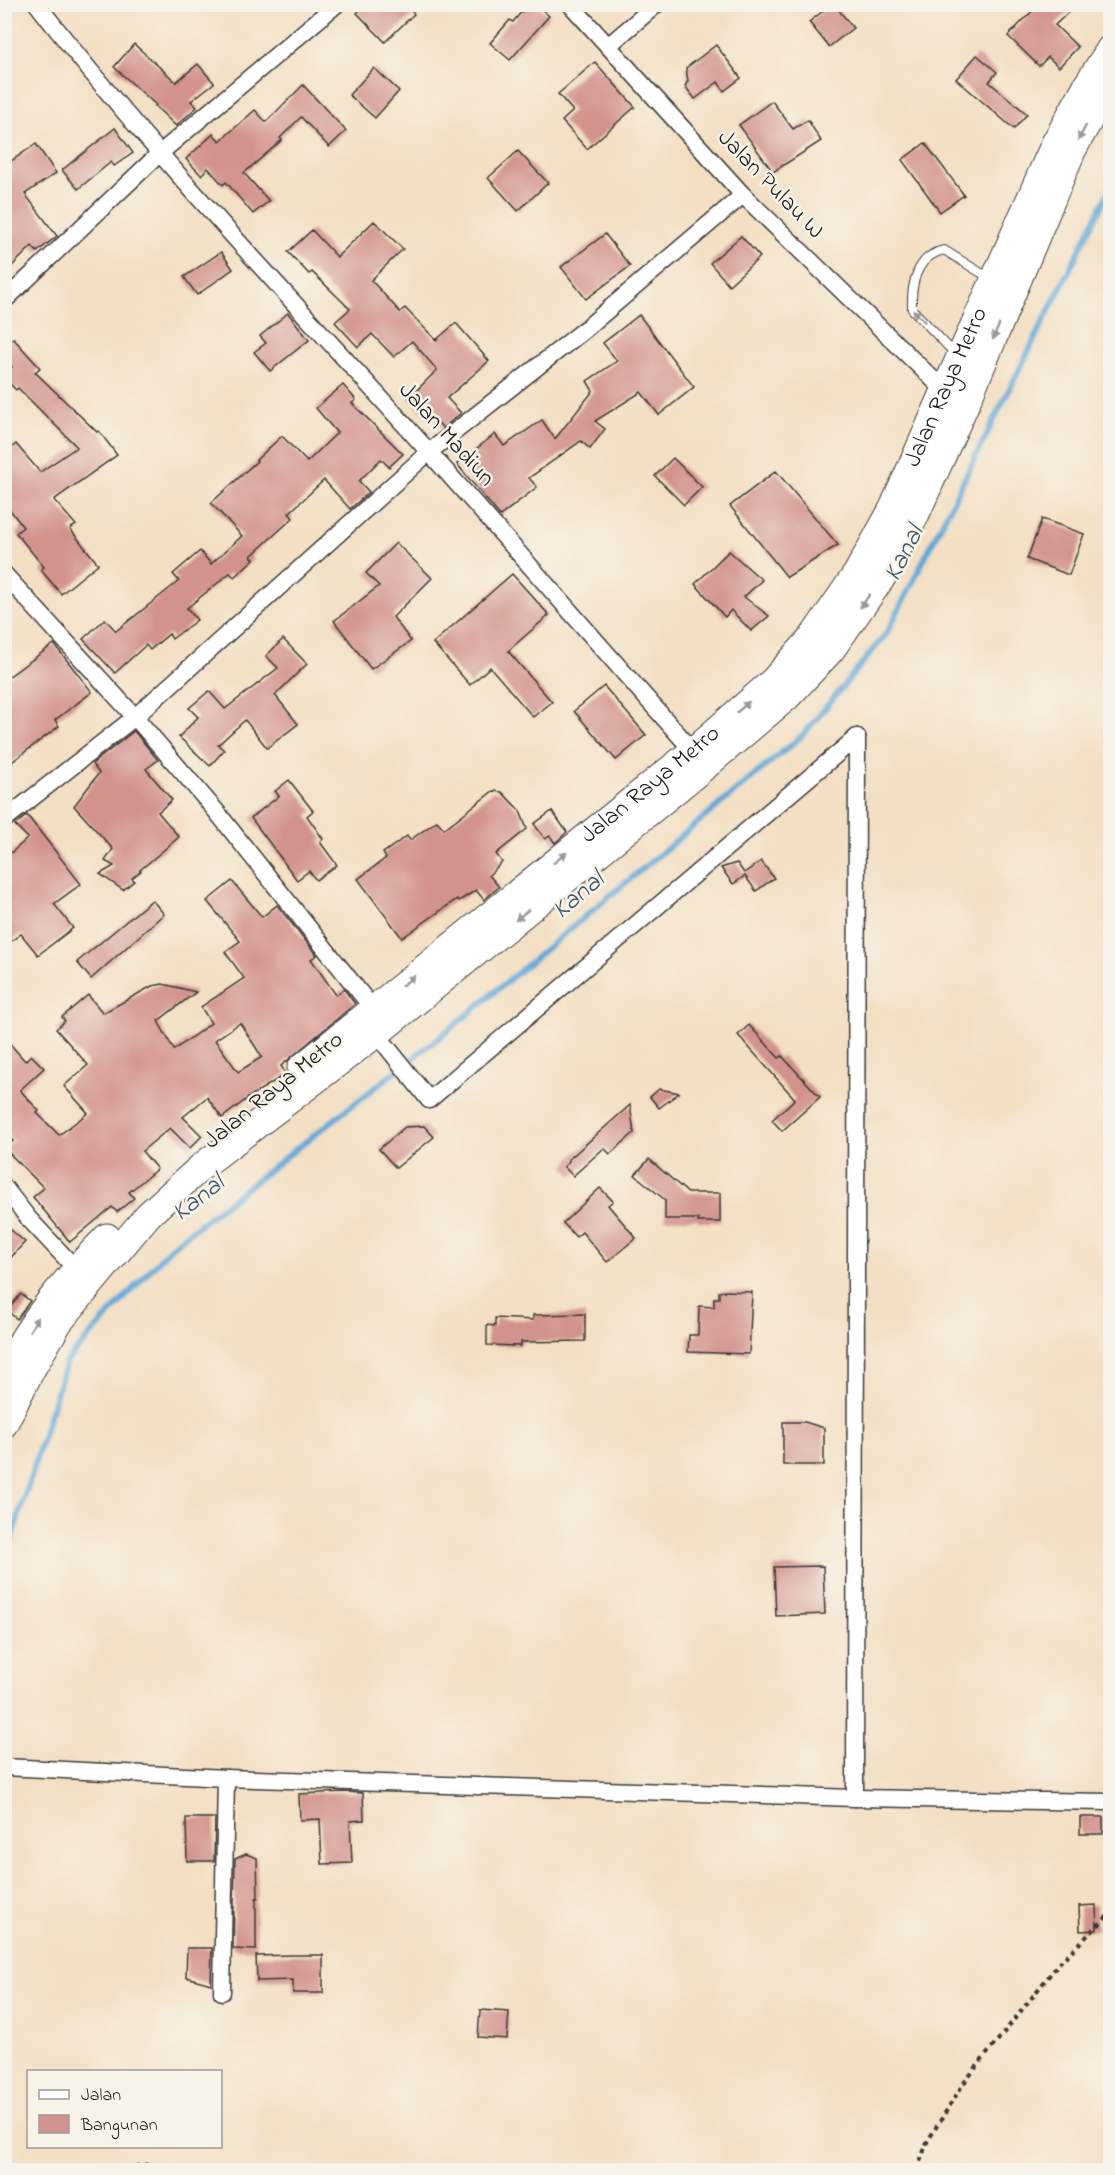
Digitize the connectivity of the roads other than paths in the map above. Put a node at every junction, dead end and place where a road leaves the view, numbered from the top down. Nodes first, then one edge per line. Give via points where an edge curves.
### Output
1 (37, 4) edge
2 (337, 4) edge
3 (570, 4) edge
4 (657, 4) edge
5 (608, 46) junction
6 (1110, 49) edge
7 (1110, 82) edge
8 (159, 154) junction
9 (743, 195) junction
10 (1004, 286) junction
11 (4, 301) edge
12 (970, 364) junction
13 (955, 397) junction
14 (429, 452) junction
15 (4, 574) edge
16 (135, 717) junction
17 (693, 751) junction
18 (4, 820) edge
19 (375, 1021) junction
20 (4, 1187) edge
21 (76, 1269) junction
22 (4, 1375) edge
23 (4, 1424) edge
24 (4, 1767) edge
25 (226, 1778) junction
26 (855, 1798) junction
27 (1110, 1802) edge
28 (222, 1992) dead end

1 - 8 street, Jalan Madiun
2 - 8 street
3 - 5 street, Jalan Pulau W
4 - 5 street
5 - 9 street, Jalan Pulau W
6 - 10 highway, Jalan Raya Metro via 1055,143
7 -> 10 highway
8 - 11 street
8 - 14 street, Jalan Madiun
9 - 13 street, Jalan Pulau W
9 - 14 street via 583,331
10 - 12 highway
12 -> 10 lane via 912,309 914,278 928,256 944,250
12 - 13 highway
17 -> 13 highway, Jalan Raya Metro via 772,682 813,638 856,573
13 -> 19 highway via 910,526 881,579 831,650 786,698 704,768
14 - 16 street
14 - 17 street, Jalan Madiun
15 - 16 street
16 - 18 street
16 - 19 street via 216,811
19 -> 17 highway, Jalan Raya Metro
19 - 21 highway, Jalan Raya Metro via 197,1154
19 - 23 highway via 148,1215 59,1322
19 - 26 street via 429,1100 856,737
20 - 21 street
22 -> 21 highway, Jalan Raya Metro via 40,1314
24 - 25 street
25 - 26 street
25 - 28 street
26 - 27 street

